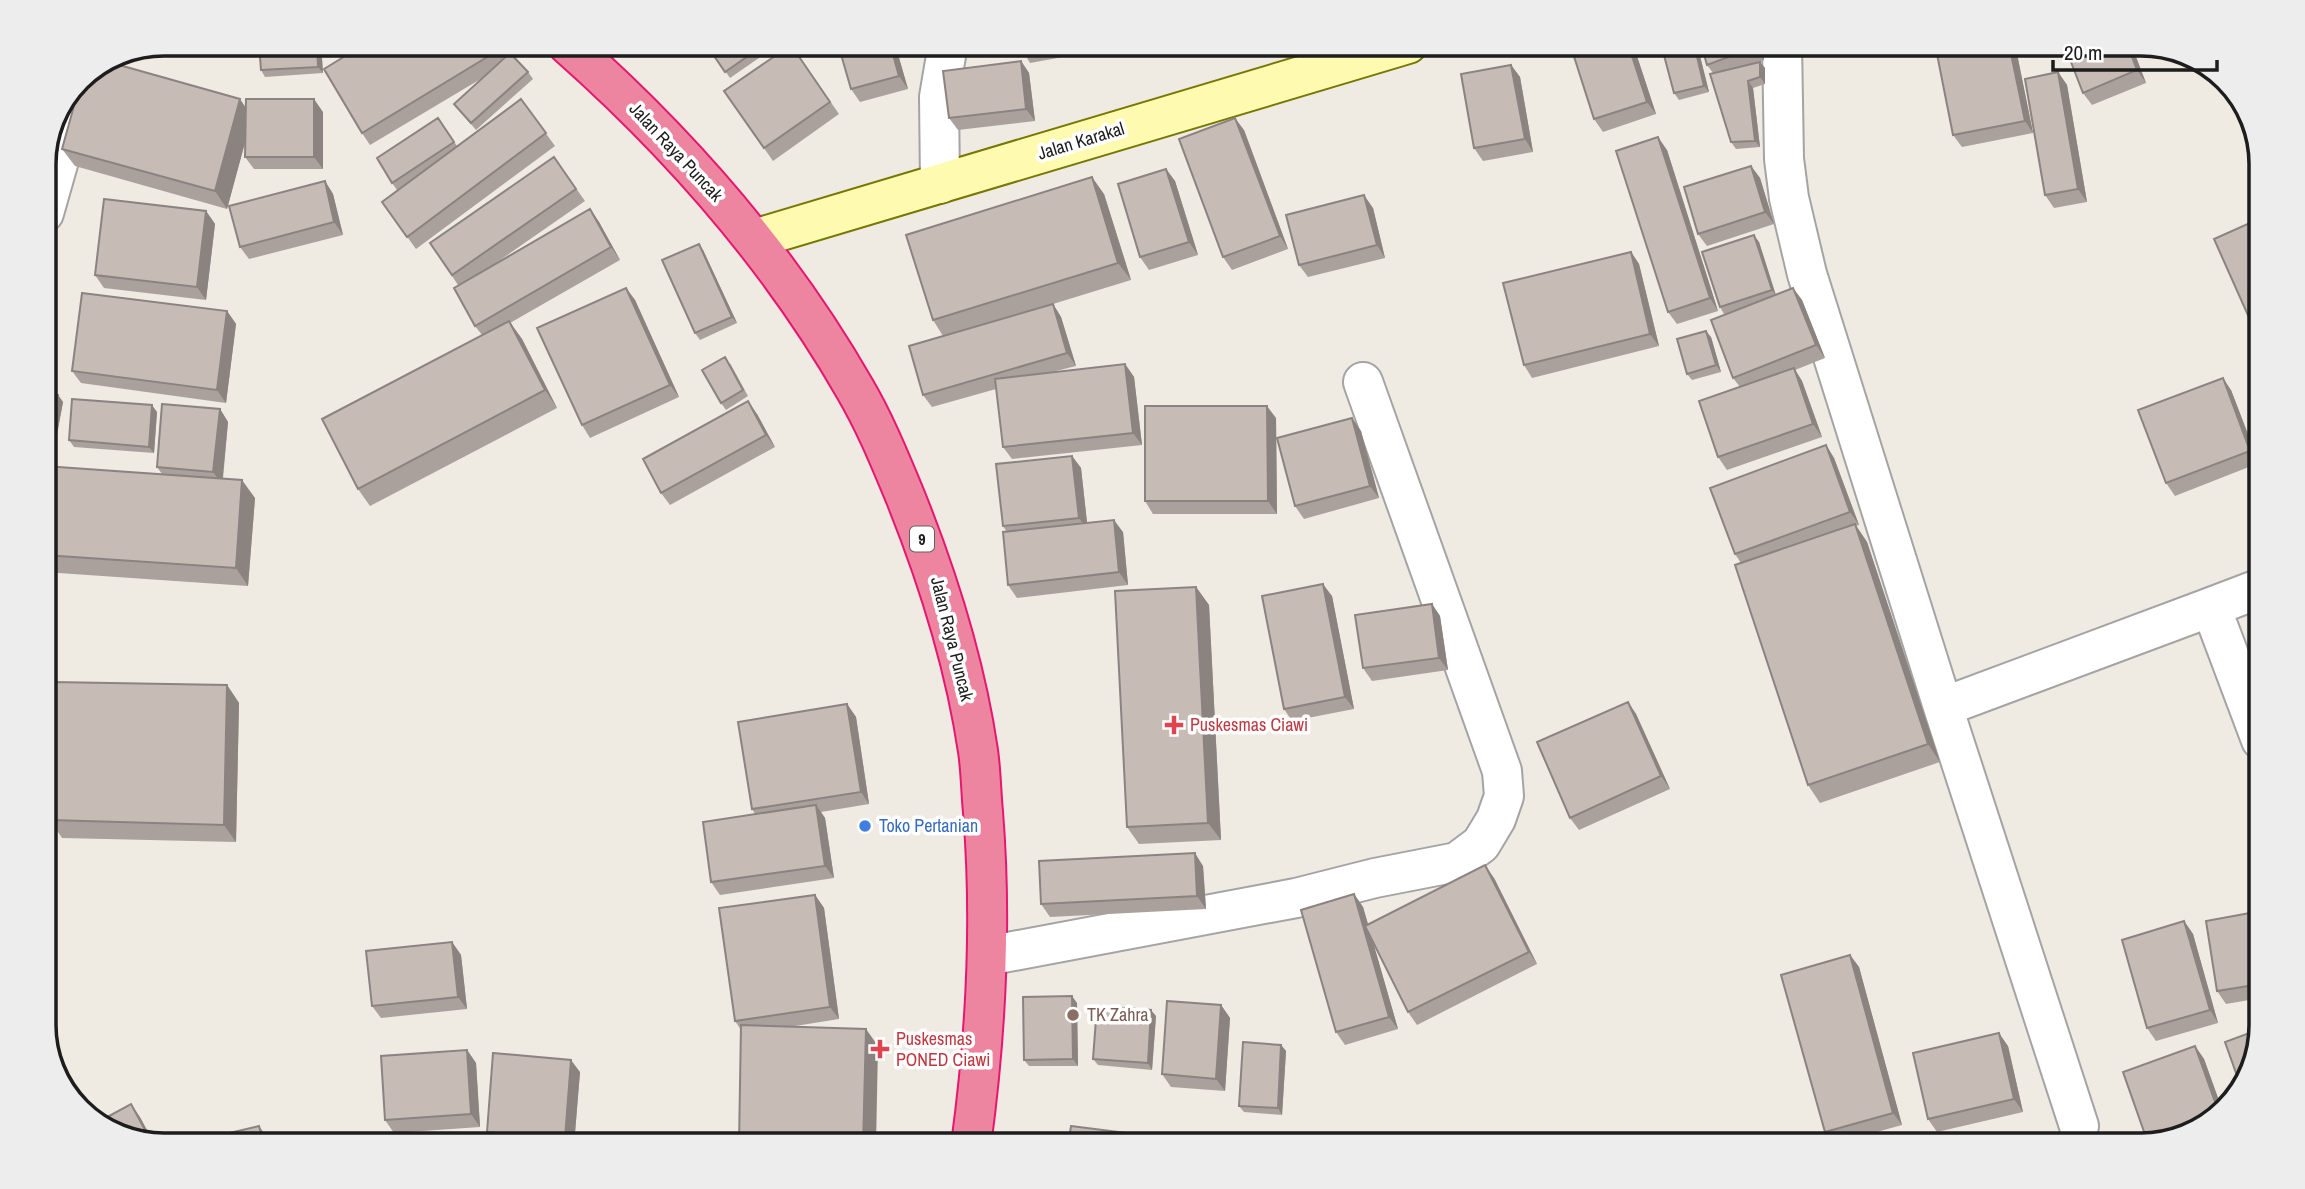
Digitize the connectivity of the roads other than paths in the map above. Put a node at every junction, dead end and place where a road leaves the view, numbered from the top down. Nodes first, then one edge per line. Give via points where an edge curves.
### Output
1 (581, 56) edge
2 (946, 56) edge
3 (1368, 56) edge
4 (1782, 56) edge
5 (75, 102) edge
6 (56, 169) edge
7 (940, 184) junction
8 (754, 239) junction
9 (1363, 382) dead end
10 (2249, 593) edge
11 (2211, 607) junction
12 (1943, 707) junction
13 (2249, 708) edge
14 (987, 956) junction
15 (2079, 1126) dead end
16 (972, 1133) edge

1 - 8 highway, Jalan Raya Puncak / 9 via 678,150
2 - 7 street via 939,97
3 - 7 main road, Jalan Karakal
4 - 12 street via 1784,159 1797,236
5 - 6 street
7 - 8 main road, Jalan Karakal
8 - 14 highway, Jalan Raya Puncak / 9 via 856,390 932,563 958,652 978,751 987,858
9 - 14 street via 1502,771 1504,796 1481,844 1457,862 1296,898
10 - 11 street
11 - 12 street
11 - 13 street
12 - 15 street
14 - 16 highway, Jalan Raya Puncak / 9 via 988,987

